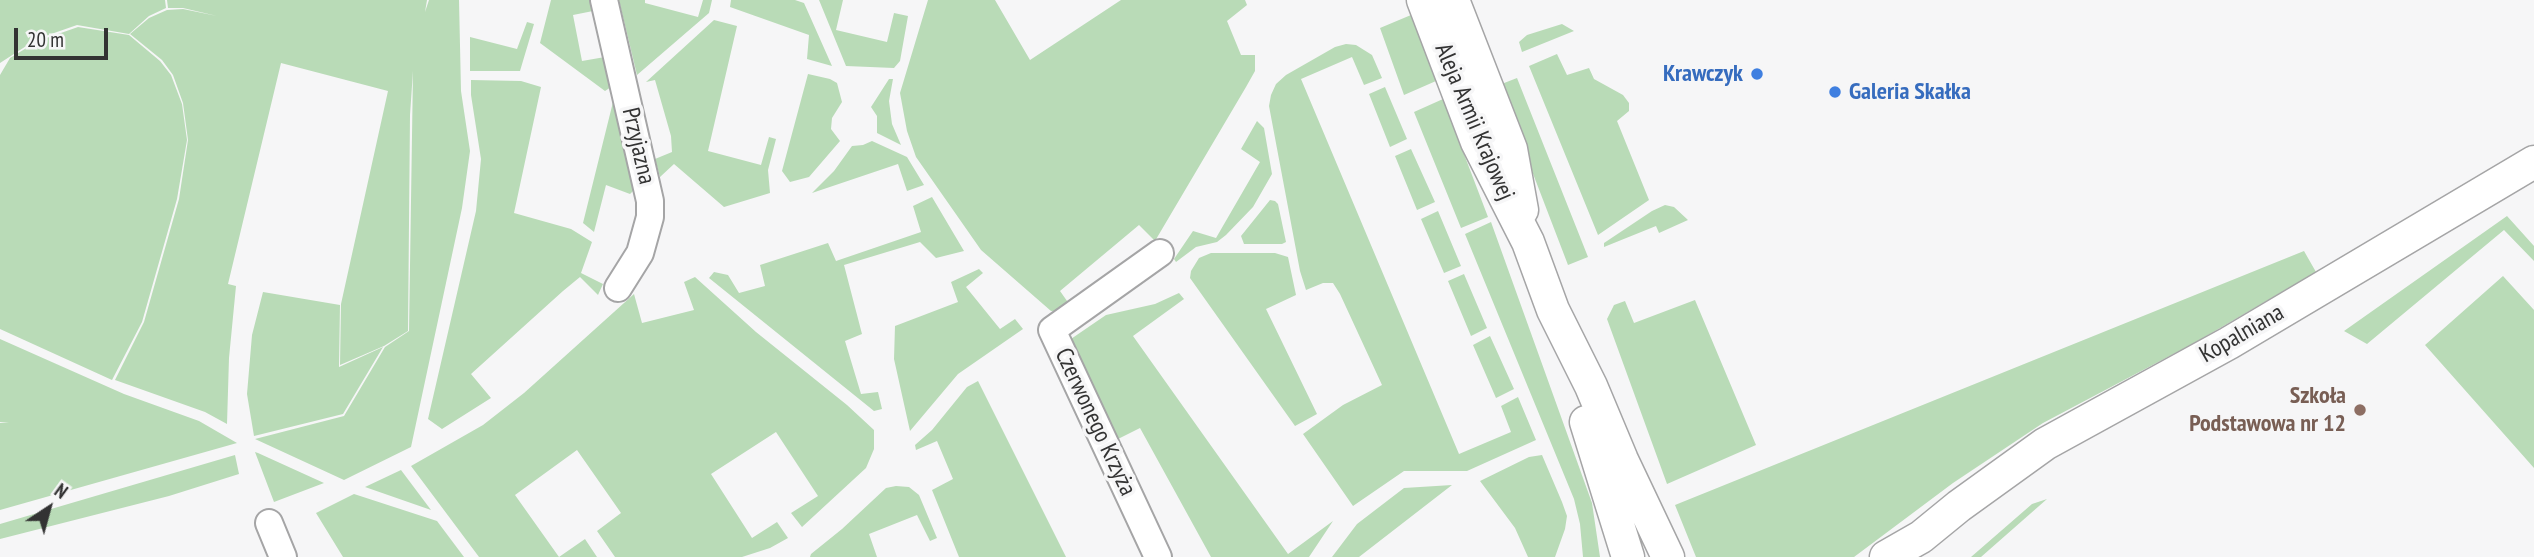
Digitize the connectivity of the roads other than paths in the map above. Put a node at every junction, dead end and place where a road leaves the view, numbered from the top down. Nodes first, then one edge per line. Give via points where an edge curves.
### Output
1 (604, 0) edge
2 (1423, 0) edge
3 (1453, 0) edge
4 (2534, 162) edge
5 (1528, 242) junction
6 (1160, 253) dead end
7 (618, 288) dead end
8 (1609, 455) junction
9 (269, 523) dead end
10 (1913, 547) edge
11 (283, 557) edge
12 (1158, 557) edge
13 (1611, 557) edge
14 (1628, 557) edge
15 (1655, 557) edge
16 (1668, 557) edge
17 (1886, 557) edge

1 - 7 street, Przyjazna via 650,201 643,242
2 - 5 street, Aleja Armii Krajowej via 1477,142
3 - 5 street, Aleja Armii Krajowej via 1511,149
4 - 10 street, Kopalniana via 2229,343 2045,444 1959,506
5 - 8 street, Aleja Armii Krajowej via 1553,310 1591,386
6 - 12 street, Czerwonego Krzyża via 1052,330
8 - 13 street, Aleja Armii Krajowej
8 - 14 street, Aleja Armii Krajowej
8 - 15 street, Aleja Armii Krajowej
8 - 16 street, Aleja Armii Krajowej
9 - 11 street
10 - 17 street, Kopalniana

